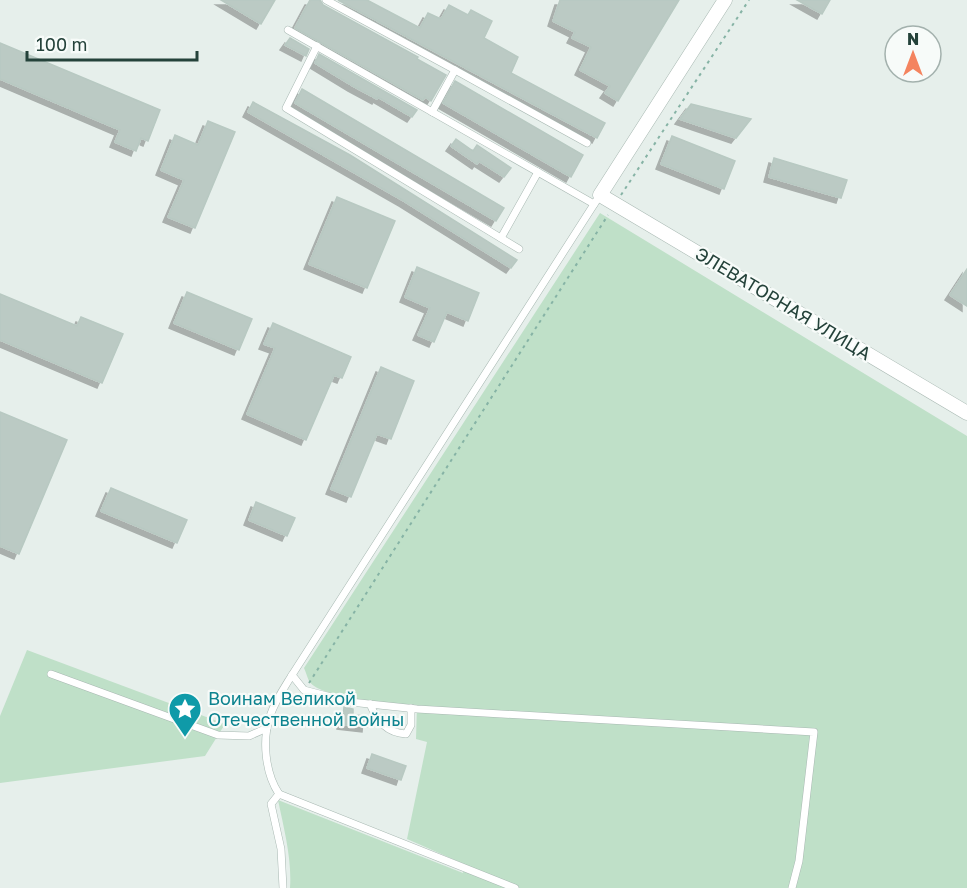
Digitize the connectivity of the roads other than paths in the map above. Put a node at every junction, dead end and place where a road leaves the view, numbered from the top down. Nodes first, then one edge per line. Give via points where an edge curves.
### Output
1 (327, 0) edge
2 (725, 0) edge
3 (288, 30) dead end
4 (317, 46) junction
5 (455, 70) junction
6 (432, 112) junction
7 (587, 143) dead end
8 (538, 172) junction
9 (597, 199) junction
10 (501, 238) junction
11 (519, 249) dead end
12 (967, 413) edge
13 (51, 674) dead end
14 (292, 675) junction
15 (370, 704) junction
16 (411, 708) junction
17 (267, 728) junction
18 (279, 794) junction
19 (283, 888) edge
20 (515, 888) edge
21 (792, 888) edge

1 - 5 lane
2 - 9 street
3 - 4 lane
4 - 6 lane
4 - 10 lane via 286,108
5 - 6 lane
5 - 7 lane
6 - 8 lane
8 - 9 lane
8 - 10 lane
9 - 12 street, ЭЛЕВАТОРНАЯ УЛИЦА via 615,204
9 - 14 lane
10 - 11 lane
13 - 17 lane via 218,735 249,736
14 - 15 lane via 304,690
14 - 17 lane
15 - 16 lane
15 - 16 lane via 377,720 394,733 406,734 411,724
16 - 21 lane via 814,732 799,861
17 - 18 lane via 266,762
18 - 19 lane via 271,804 281,849
18 - 20 lane

